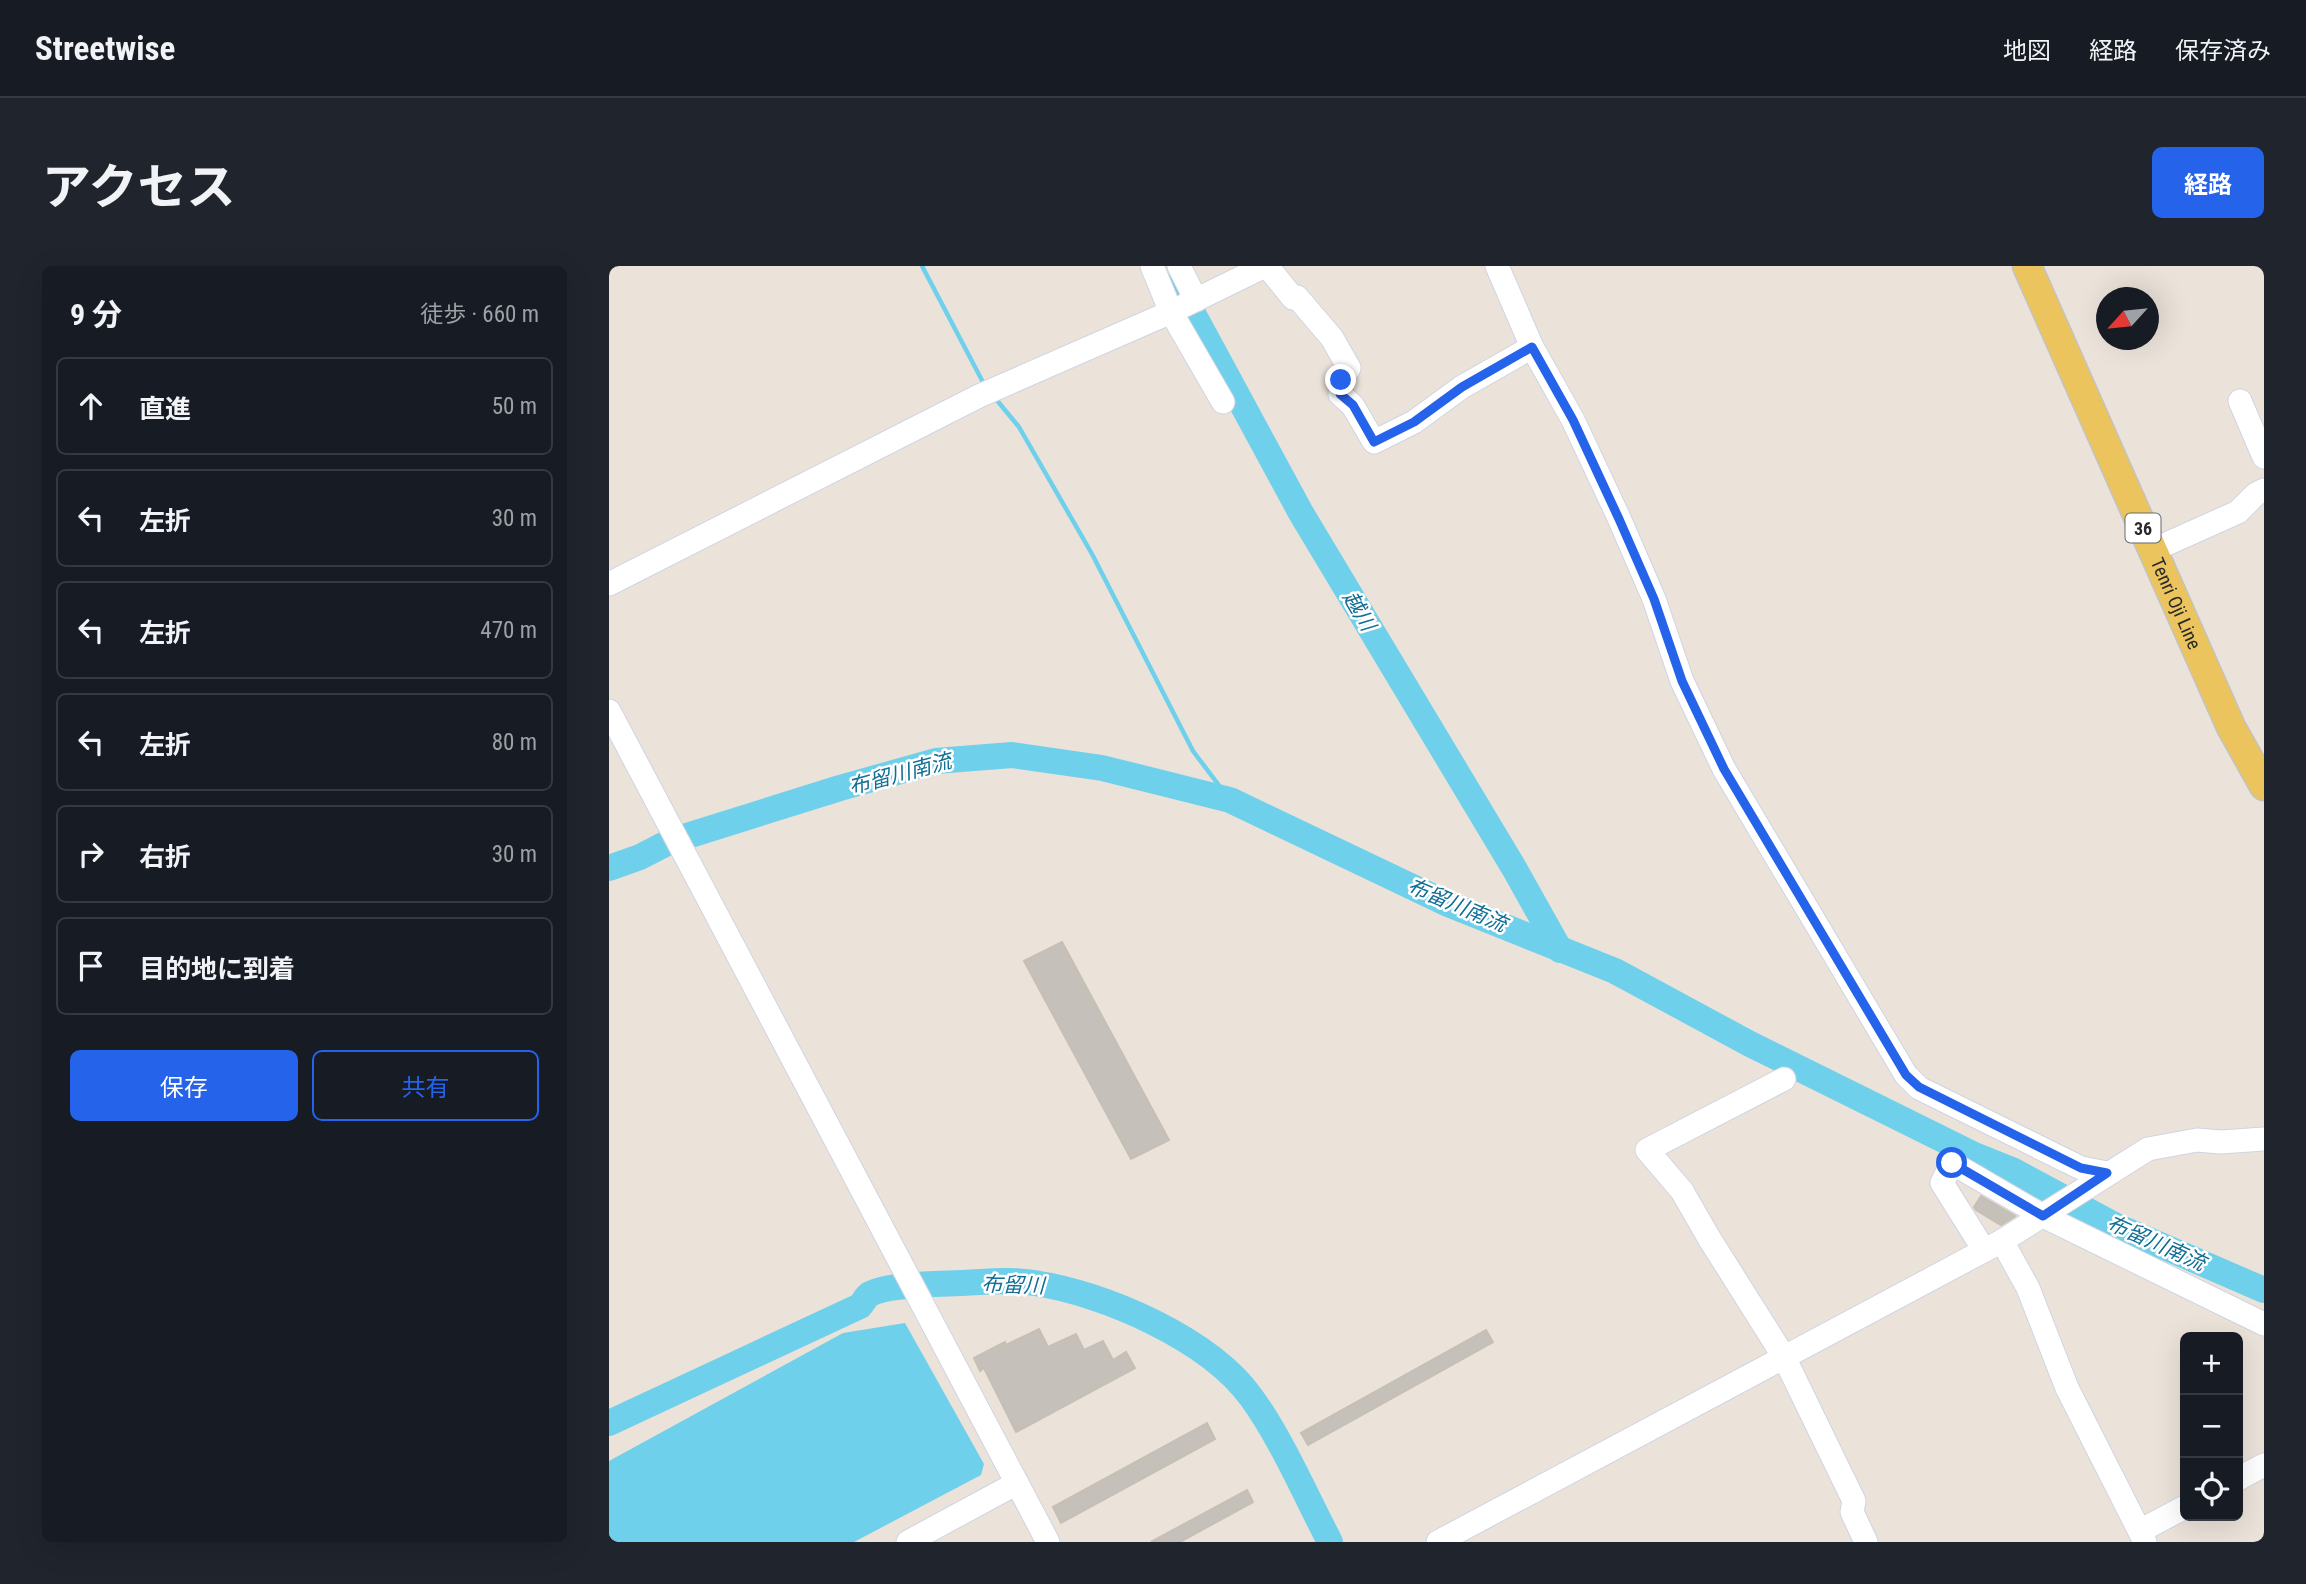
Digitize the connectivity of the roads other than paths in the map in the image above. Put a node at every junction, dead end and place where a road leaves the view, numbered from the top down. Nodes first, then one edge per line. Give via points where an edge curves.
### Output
1 (1152, 266) edge
2 (1179, 266) edge
3 (1266, 266) edge
4 (1497, 266) edge
5 (2027, 266) edge
6 (1196, 300) junction
7 (1171, 312) junction
8 (1532, 347) junction
9 (2240, 401) dead end
10 (1223, 402) dead end
11 (2264, 457) edge
12 (2264, 490) edge
13 (2153, 550) junction
14 (609, 584) edge
15 (609, 711) edge
16 (2264, 786) edge
17 (1784, 1079) dead end
18 (2264, 1139) edge
19 (2102, 1177) junction
20 (2047, 1214) junction
21 (1993, 1246) junction
22 (2264, 1324) edge
23 (1784, 1357) junction
24 (2264, 1465) edge
25 (2243, 1476) edge
26 (1017, 1483) junction
27 (2180, 1510) edge
28 (2142, 1537) edge
29 (908, 1542) edge
30 (1048, 1542) edge
31 (1439, 1542) edge
32 (1866, 1542) edge

1 - 7 street
2 - 6 street
3 - 6 street
3 - 8 street via 1332,338 1349,368 1341,380 1340,394 1353,405 1374,442
4 - 8 street
5 - 13 main road, Tenri Oji Line / 36
6 - 7 street
7 - 10 street
7 - 14 street via 979,396
8 - 19 street via 1573,420 1619,519 1654,599 1682,681 1724,769 1906,1075 1919,1087
9 - 11 street
12 - 13 street via 2238,512
13 - 16 main road, Tenri Oji Line / 36 via 2231,727
15 - 26 street
17 - 23 street via 1647,1150 1682,1191
18 - 19 street via 2197,1140 2148,1149
19 - 20 street
20 - 21 street
20 - 21 street via 1952,1163 1942,1183
20 - 22 street
21 - 23 street
21 - 28 street via 2028,1288 2067,1388
23 - 31 street
23 - 32 street via 1854,1501 1852,1513
24 - 25 street
26 - 29 street
26 - 30 street
27 - 28 street

